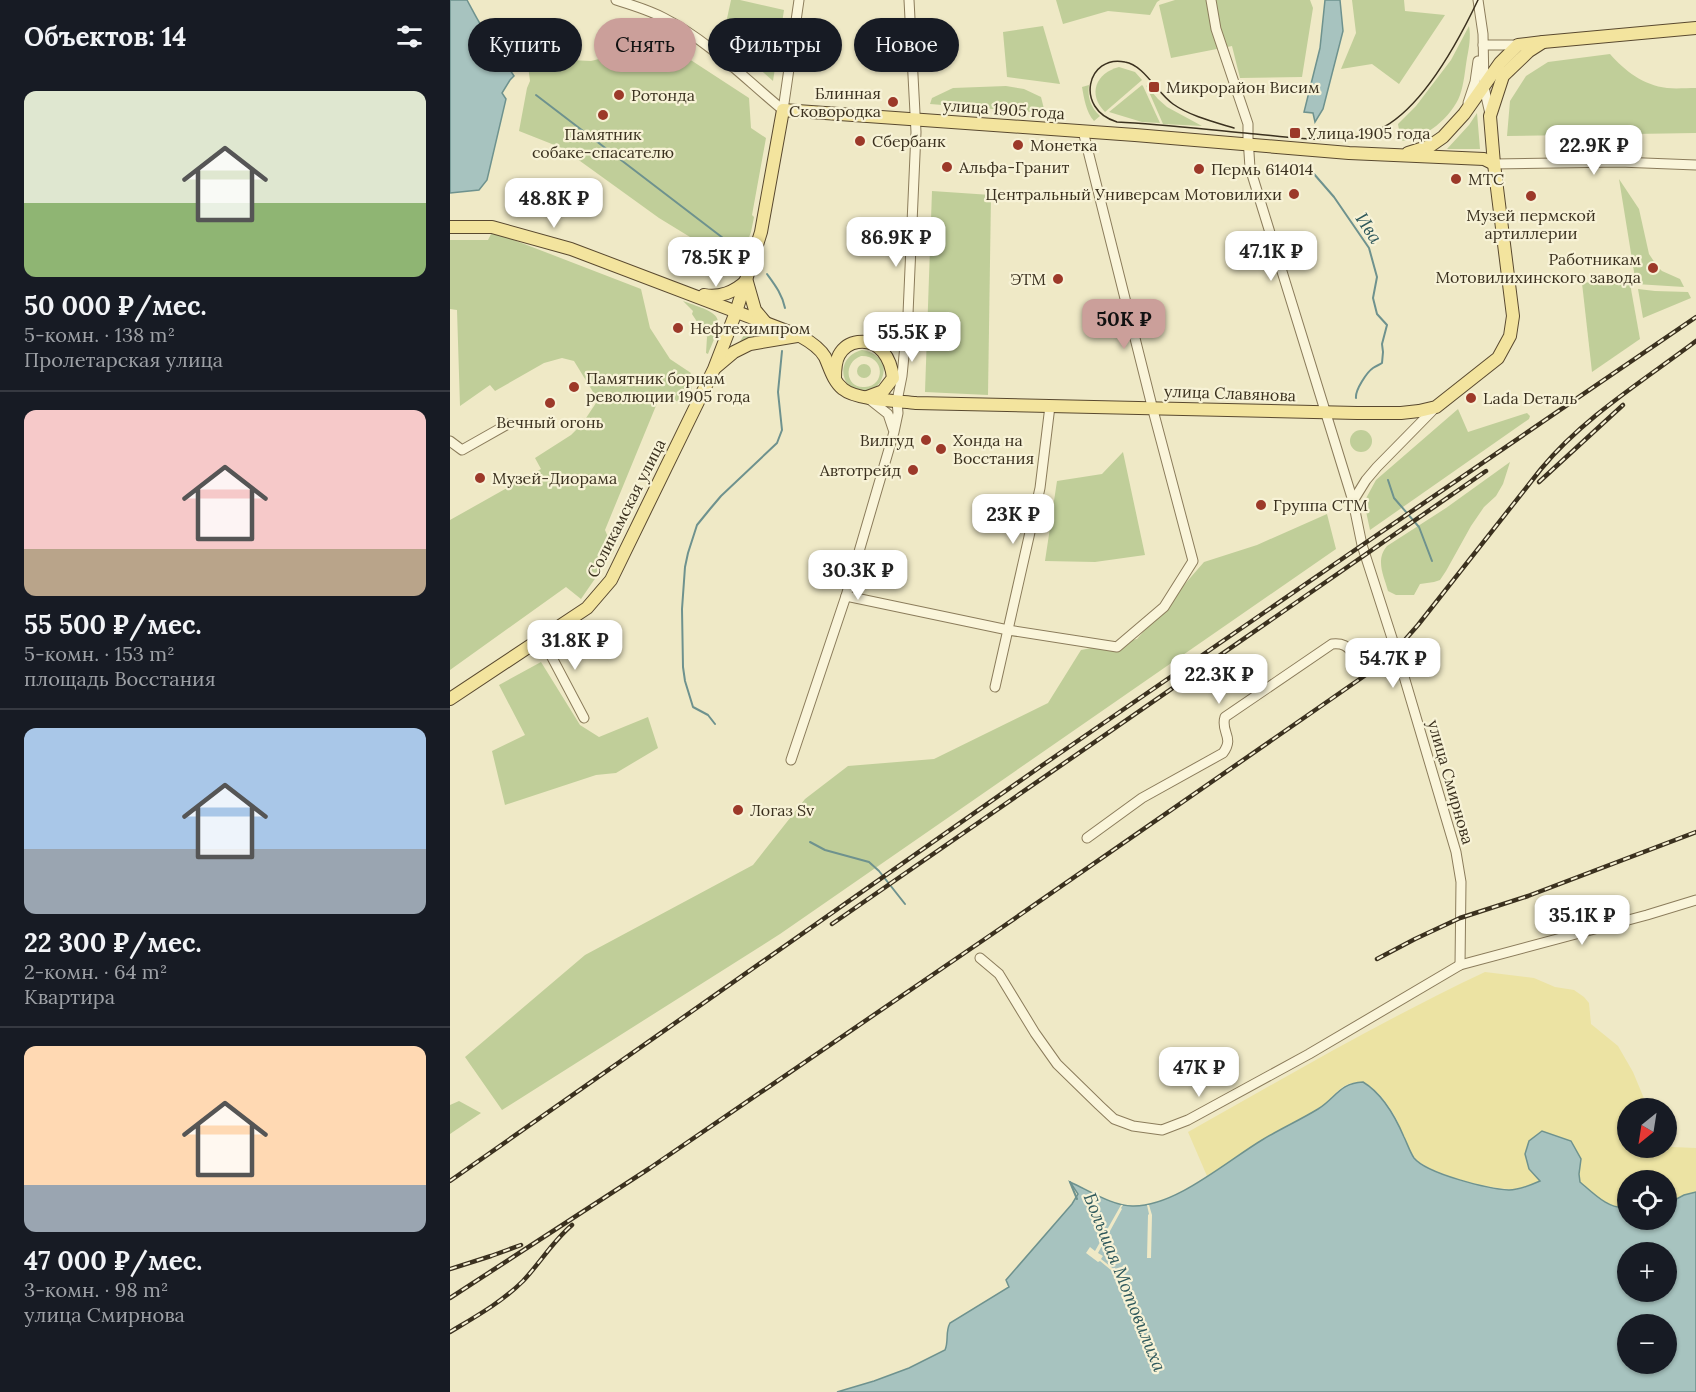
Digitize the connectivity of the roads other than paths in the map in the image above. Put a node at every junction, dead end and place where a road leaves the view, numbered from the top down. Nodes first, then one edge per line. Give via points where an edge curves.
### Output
1 (616, 0) edge
2 (799, 0) edge
3 (909, 0) edge
4 (1211, 0) edge
5 (1478, 0) edge
6 (1480, 16) junction
7 (1696, 28) edge
8 (1543, 42) junction
9 (1483, 45) junction
10 (1518, 45) junction
11 (1484, 87) junction
12 (783, 110) junction
13 (1464, 114) junction
14 (1490, 116) junction
15 (916, 119) junction
16 (1083, 131) junction
17 (1249, 145) junction
18 (1392, 156) junction
19 (1494, 164) junction
20 (1696, 165) edge
21 (450, 227) edge
22 (747, 280) junction
23 (686, 291) junction
24 (736, 312) junction
25 (907, 318) junction
26 (772, 325) junction
27 (800, 336) junction
28 (905, 341) junction
29 (868, 342) junction
30 (714, 369) junction
31 (893, 378) junction
32 (835, 380) junction
33 (867, 397) junction
34 (897, 401) junction
35 (1050, 406) junction
36 (1153, 407) junction
37 (1436, 407) junction
38 (1326, 413) junction
39 (508, 424) dead end
40 (894, 432) junction
41 (450, 441) edge
42 (1353, 501) junction
43 (846, 596) junction
44 (1008, 630) junction
45 (540, 639) junction
46 (1394, 644) junction
47 (995, 687) dead end
48 (450, 699) edge
49 (584, 718) dead end
50 (791, 760) dead end
51 (1087, 838) dead end
52 (1696, 900) edge
53 (980, 958) dead end
54 (1460, 965) junction

1 - 12 street via 666,19 701,41
2 - 12 street, Соликамская улица
3 - 15 street
4 - 17 street, улица Смирнова via 1216,29 1248,124
5 - 6 street
6 - 9 street
6 - 13 street via 1477,72
7 - 8 main road
8 - 10 main road
8 - 14 main road via 1503,76
9 - 10 street
9 - 11 street
10 - 11 main road, улица 1905 года
11 - 13 main road, улица 1905 года
11 - 14 street
12 - 15 main road, улица 1905 года
12 - 22 main road, Соликамская улица via 761,232
13 - 18 main road, улица 1905 года via 1430,146
14 - 19 main road, улица Славянова
15 - 16 main road, улица 1905 года
15 - 25 street
16 - 17 main road, улица 1905 года
16 - 36 street
17 - 18 main road, улица 1905 года
17 - 38 street, улица Смирнова via 1250,168
18 - 19 main road, улица 1905 года via 1484,159
19 - 20 street, улица 1905 года
19 - 37 main road, улица Славянова via 1512,316 1510,336 1498,358
21 - 23 main road via 492,227 571,249
22 - 23 main road via 723,295
22 - 24 main road, Соликамская улица
22 - 26 main road via 755,310
23 - 24 main road
24 - 26 main road
24 - 30 main road, Соликамская улица
25 - 28 street
25 - 29 street via 891,335
26 - 27 main road
27 - 30 main road, Соликамская улица via 750,344
27 - 32 main road via 824,355
28 - 31 street
28 - 34 street
29 - 31 main road via 883,351 892,366
29 - 32 main road via 845,348 837,361
30 - 45 main road, Соликамская улица via 611,580 587,608
31 - 33 main road via 883,391
31 - 34 street
32 - 33 main road via 851,394
33 - 34 main road, улица Славянова
33 - 40 street via 888,414
34 - 35 main road, улица Славянова
34 - 40 street
35 - 36 main road, улица Славянова
35 - 44 street via 1040,488
36 - 38 main road, улица Славянова
36 - 44 street via 1193,561 1164,607 1117,647
37 - 38 main road, улица Славянова via 1401,413
37 - 42 street via 1377,467
38 - 42 street, улица Смирнова
39 - 41 street via 462,450
40 - 43 street
42 - 46 street, улица Смирнова via 1362,545
43 - 44 street
43 - 50 street
44 - 47 street
45 - 48 main road, Соликамская улица
45 - 49 street
46 - 51 street via 1363,659 1344,644 1332,644 1226,717 1224,726 1229,739 1223,753 1142,798
46 - 54 street, улица Смирнова via 1460,869
52 - 54 street
53 - 54 street via 999,974 1057,1064 1099,1105 1114,1119 1162,1130 1188,1120 1309,1054

